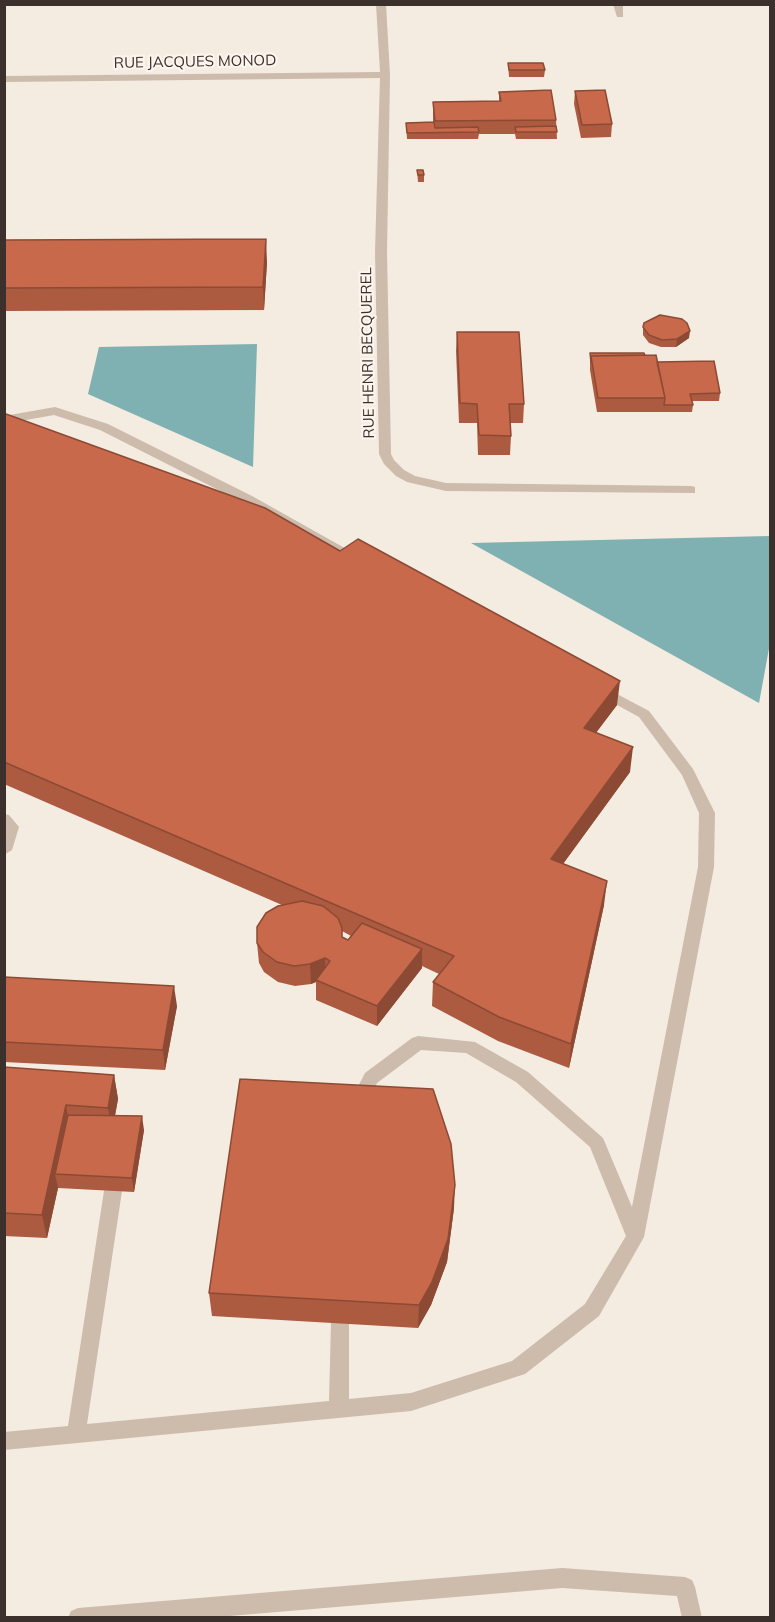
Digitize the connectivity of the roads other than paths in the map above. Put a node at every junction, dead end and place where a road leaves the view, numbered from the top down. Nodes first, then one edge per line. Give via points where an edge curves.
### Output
1 (381, 4) edge
2 (385, 75) junction
3 (4, 79) edge
4 (4, 420) edge
5 (691, 490) dead end
6 (372, 567) edge
7 (592, 686) edge
8 (4, 819) edge
9 (4, 850) edge
10 (356, 1109) edge
11 (113, 1191) edge
12 (635, 1237) junction
13 (340, 1323) edge
14 (339, 1409) junction
15 (76, 1434) junction
16 (4, 1441) edge
17 (78, 1617) edge
18 (692, 1617) edge

1 - 2 street, RUE HENRI BECQUEREL
2 - 3 street, RUE JACQUES MONOD
2 - 5 street, RUE HENRI BECQUEREL via 381,252 388,461 411,479 446,487
4 - 6 street via 55,411 104,427
7 - 12 street via 644,714 688,773 707,813 706,867
8 - 9 street via 11,826
10 - 12 street via 371,1078 418,1043 469,1047 522,1077 597,1143
11 - 15 street
12 - 14 street via 591,1310 518,1368 411,1402
13 - 14 street
14 - 15 street
15 - 16 street
17 - 18 street via 562,1578 685,1587

